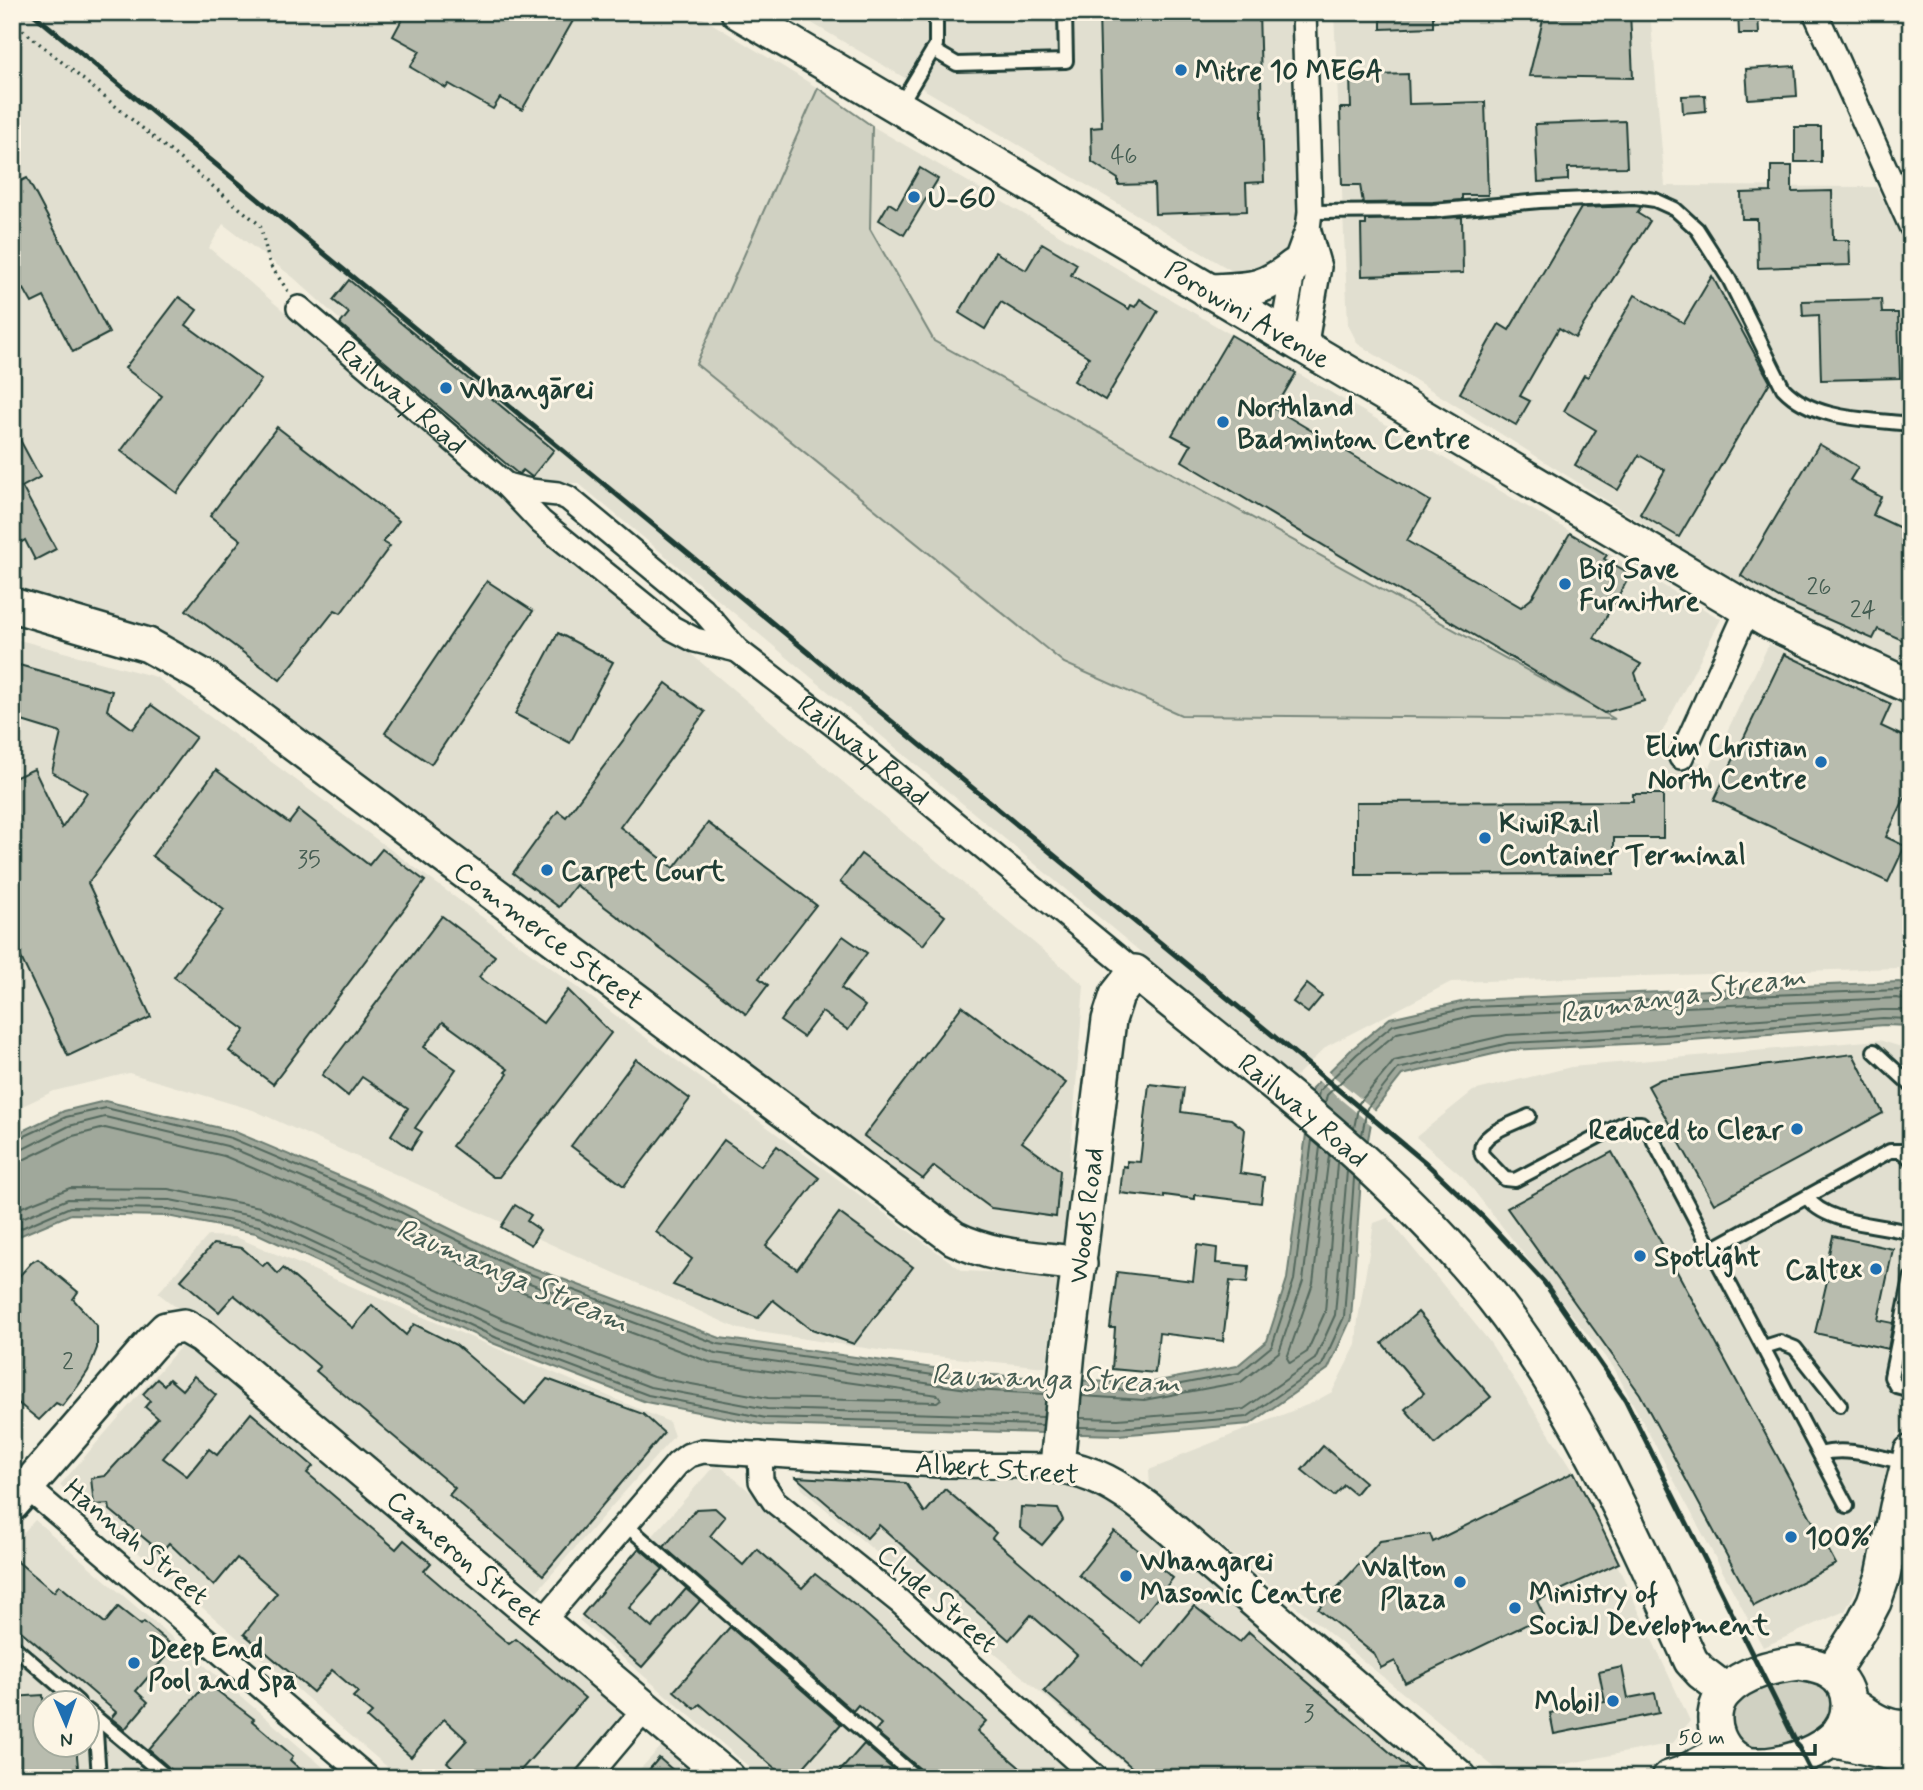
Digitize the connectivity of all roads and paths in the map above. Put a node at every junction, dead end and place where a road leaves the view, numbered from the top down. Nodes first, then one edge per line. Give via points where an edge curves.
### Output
1 (738, 12) edge
2 (936, 12) edge
3 (1065, 12) edge
4 (1304, 12) edge
5 (1815, 12) edge
6 (12, 21) edge
7 (933, 50) junction
8 (899, 107) junction
9 (1309, 220) junction
10 (1911, 226) edge
11 (1294, 266) junction
12 (1208, 291) junction
13 (299, 308) joint
14 (1294, 341) junction
15 (1911, 424) edge
16 (506, 485) junction
17 (12, 605) edge
18 (1748, 609) junction
19 (737, 650) junction
20 (1911, 687) edge
21 (1681, 757) dead end
22 (1135, 972) junction
23 (1874, 1051) dead end
24 (1911, 1086) edge
25 (1529, 1116) dead end
26 (1911, 1159) edge
27 (1807, 1197) junction
28 (1911, 1233) edge
29 (1712, 1249) junction
30 (1080, 1264) junction
31 (1911, 1278) edge
32 (1908, 1304) edge
33 (1764, 1347) junction
34 (1911, 1391) edge
35 (1840, 1405) dead end
36 (1058, 1451) junction
37 (760, 1454) junction
38 (1820, 1454) junction
39 (1910, 1458) edge
40 (16, 1495) edge
41 (1847, 1506) dead end
42 (626, 1525) junction
43 (543, 1621) junction
44 (12, 1645) edge
45 (1832, 1672) junction
46 (61, 1688) edge
47 (1726, 1691) junction
48 (1849, 1703) junction
49 (646, 1708) junction
50 (102, 1723) edge
51 (1831, 1740) junction
52 (1901, 1740) edge
53 (1726, 1750) junction
54 (96, 1758) edge
55 (1755, 1771) edge
56 (1084, 1774) edge
57 (913, 1775) dead end
58 (99, 1778) edge
59 (168, 1778) edge
60 (368, 1778) edge
61 (587, 1778) edge
62 (728, 1778) edge
63 (1460, 1778) edge
64 (1669, 1778) edge

1 - 8 street, Porowini Avenue
2 - 7 lane
3 - 7 lane via 1066,61 957,64
4 - 9 street
5 - 10 street
6 - 13 path via 260,225 271,265
7 - 8 lane
8 - 12 street, Porowini Avenue
9 - 11 street
9 - 14 street via 1319,267
9 - 15 lane via 1540,201 1655,200 1675,209 1697,229 1730,279 1792,398 1825,413
11 - 12 street via 1279,279 1254,289
11 - 14 street
12 - 14 street, Porowini Avenue
13 - 16 street, Railway Road
14 - 18 street, Porowini Avenue
16 - 19 street, Railway Road via 536,517 675,630
16 - 19 street, Railway Road via 568,498 702,609
17 - 30 street, Commerce Street via 148,645 203,676 954,1238 993,1253
18 - 20 street, Porowini Avenue
18 - 21 street
19 - 22 street, Railway Road
22 - 30 street, Woods Road via 1117,995 1111,1014
22 - 47 street, Railway Road via 1371,1167 1493,1298 1589,1447 1691,1661
23 - 24 lane
25 - 29 lane via 1482,1143 1482,1155 1505,1179 1515,1180 1624,1123 1640,1123 1653,1138
26 - 27 lane via 1890,1151
27 - 28 lane via 1816,1208 1829,1213
27 - 29 lane
29 - 33 lane
30 - 36 street, Woods Road
31 - 32 lane
32 - 34 lane via 1891,1377 1896,1386
33 - 35 lane via 1780,1342 1795,1348
33 - 38 lane
36 - 37 street, Albert Street via 938,1465
36 - 63 street, Albert Street via 1080,1470 1104,1479 1148,1509
37 - 42 street, Albert Street via 703,1451 689,1455
37 - 56 street, Clyde Street via 761,1481 775,1501 900,1602
38 - 39 lane via 1838,1451
38 - 41 lane
39 - 45 street via 1874,1602
40 - 43 street, Cameron Street via 161,1334 184,1326 203,1337
40 - 60 street, Hannah Street
42 - 43 street, Albert Street
42 - 57 lane
43 - 49 street, Cameron Street
44 - 46 lane
45 - 47 street via 1816,1665 1785,1665 1747,1676
45 - 48 street via 1843,1683
47 - 53 street via 1715,1720
48 - 51 street via 1843,1726
48 - 52 street
49 - 61 street
49 - 62 street, Cameron Street
50 - 59 lane
51 - 52 street
51 - 55 street via 1787,1762
53 - 55 street
53 - 64 street
54 - 58 lane

